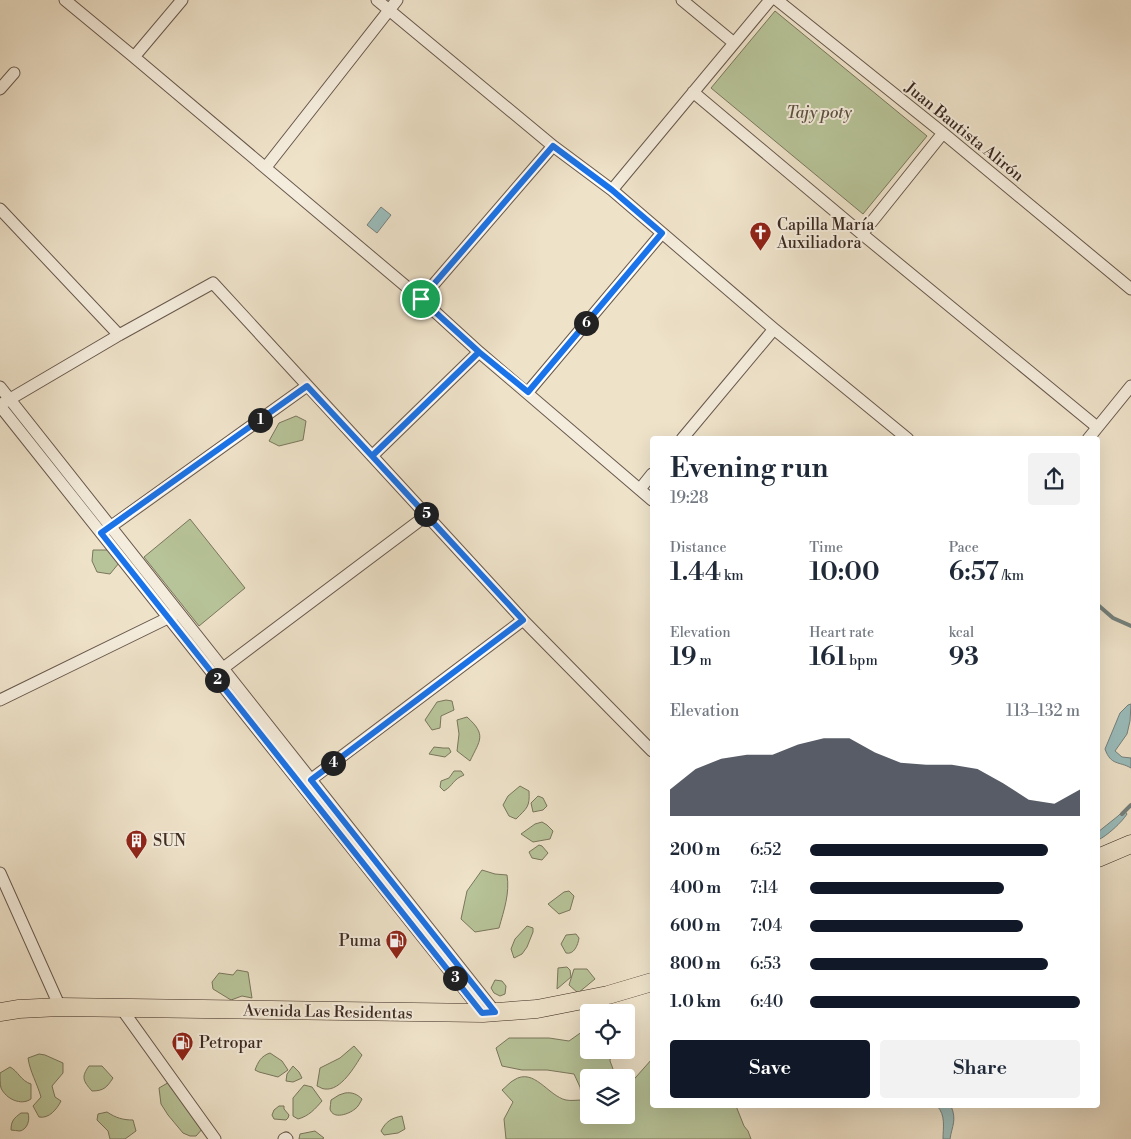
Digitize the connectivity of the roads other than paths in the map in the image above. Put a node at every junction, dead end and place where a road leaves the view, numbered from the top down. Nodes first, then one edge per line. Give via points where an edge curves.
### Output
1 (65, 0) edge
2 (182, 0) edge
3 (377, 0) edge
4 (397, 0) edge
5 (682, 0) edge
6 (770, 0) edge
7 (778, 0) edge
8 (389, 10) junction
9 (734, 43) junction
10 (134, 57) junction
11 (14, 73) dead end
12 (0, 89) edge
13 (693, 92) junction
14 (943, 133) junction
15 (553, 146) junction
16 (266, 168) junction
17 (612, 190) junction
18 (0, 209) edge
19 (662, 233) junction
20 (862, 234) junction
21 (1131, 289) edge
22 (421, 299) junction
23 (774, 329) junction
24 (118, 335) junction
25 (479, 352) junction
26 (307, 386) junction
27 (1131, 386) edge
28 (0, 387) edge
29 (528, 392) junction
30 (3, 404) edge
31 (1097, 427) junction
32 (685, 436) edge
33 (904, 436) edge
34 (1090, 436) edge
35 (372, 456) junction
36 (650, 477) edge
37 (640, 490) junction
38 (650, 498) edge
39 (427, 515) junction
40 (106, 530) junction
41 (173, 615) junction
42 (523, 620) junction
43 (218, 672) junction
44 (0, 700) edge
45 (650, 749) edge
46 (306, 783) junction
47 (1131, 844) edge
48 (1100, 857) edge
49 (0, 873) edge
50 (650, 983) edge
51 (60, 1007) junction
52 (121, 1008) junction
53 (0, 1012) edge
54 (489, 1012) junction
55 (215, 1139) edge

1 - 10 street
2 - 10 street
3 - 8 street
4 - 8 street
5 - 9 street
6 - 9 street
7 - 14 street, Juan Bautista Alirón
8 - 15 street
8 - 16 street
9 - 13 street
10 - 16 street
11 - 12 street
13 - 17 street
13 - 20 street
14 - 20 street
14 - 21 street, Juan Bautista Alirón
15 - 17 street
15 - 22 street
16 - 22 street
17 - 19 street
18 - 24 street
19 - 23 street
19 - 29 street
20 - 31 street
22 - 25 street
23 - 32 street
23 - 33 street
24 - 26 street via 213,283
24 - 30 street
25 - 29 street
25 - 35 street
26 - 35 street
26 - 40 street
27 - 31 street
28 - 30 street
29 - 37 street
30 - 40 street
31 - 34 street
35 - 39 street
36 - 37 street
37 - 38 street
39 - 42 street
39 - 43 street
40 - 41 street
41 - 43 street
41 - 44 street
42 - 45 street
42 - 46 street
43 - 46 street
46 - 54 street
47 - 48 main road
49 - 51 street
50 - 54 main road, Avenida Las Residentas via 573,1003
51 - 52 main road, Avenida Las Residentas
51 - 53 main road, Avenida Las Residentas
52 - 54 main road, Avenida Las Residentas
52 - 55 street

